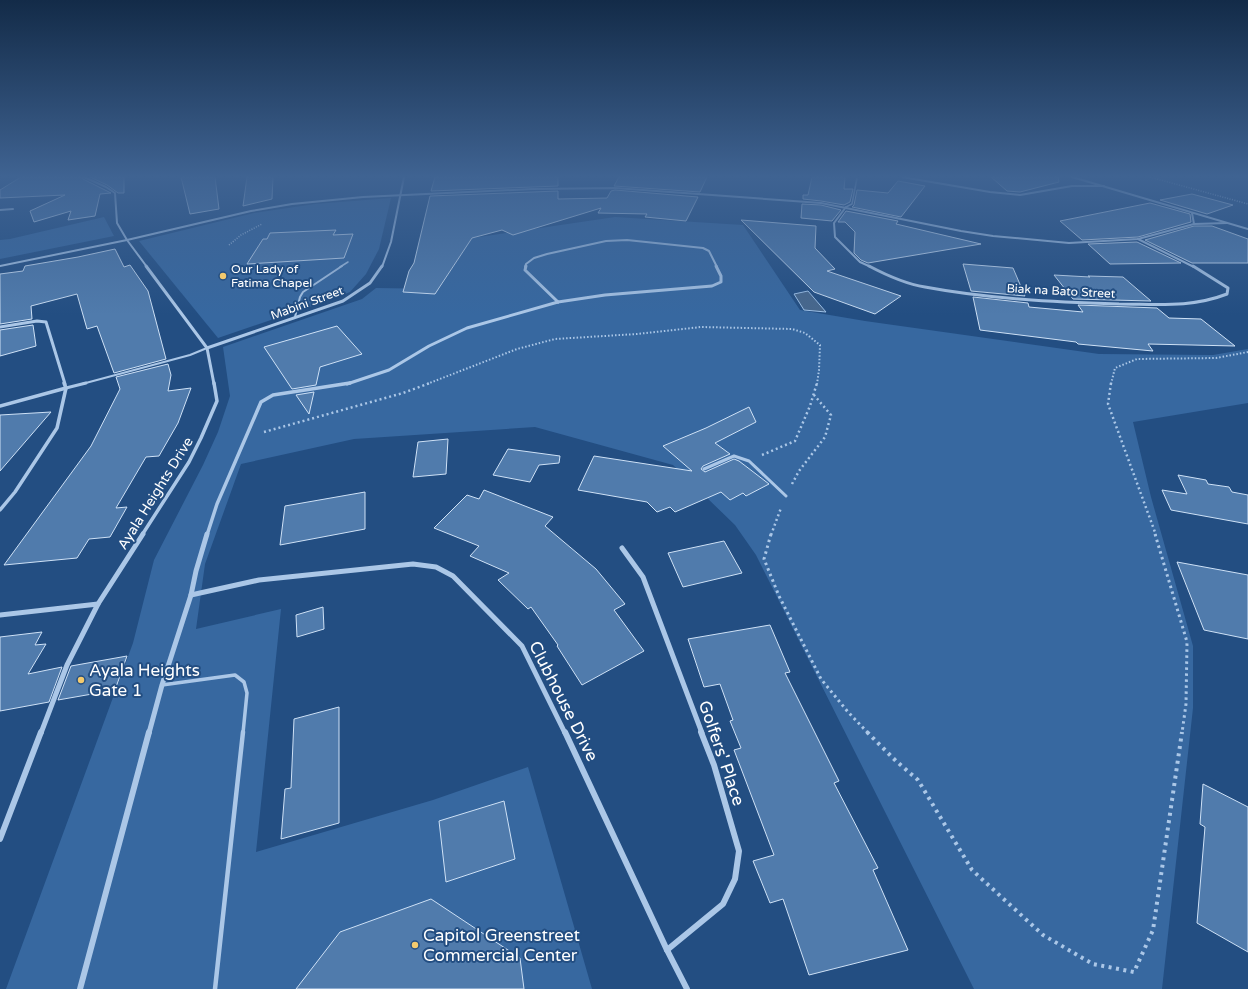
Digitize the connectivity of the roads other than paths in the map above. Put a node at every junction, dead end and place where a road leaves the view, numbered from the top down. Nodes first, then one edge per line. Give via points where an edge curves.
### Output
1 (117, 223) edge
2 (197, 223) edge
3 (395, 223) edge
4 (834, 223) edge
5 (927, 223) edge
6 (1222, 223) edge
7 (1227, 223) edge
8 (1194, 224) joint
9 (1248, 229) edge
10 (1138, 239) junction
11 (127, 240) junction
12 (348, 262) dead end
13 (0, 266) edge
14 (558, 302) junction
15 (295, 317) junction
16 (0, 327) edge
17 (207, 348) junction
18 (66, 388) junction
19 (0, 406) edge
20 (704, 469) dead end
21 (786, 496) road end
22 (0, 510) edge
23 (622, 548) dead end
24 (191, 595) junction
25 (98, 604) junction
26 (0, 615) edge
27 (162, 685) junction
28 (0, 838) edge
29 (667, 950) junction
30 (80, 989) edge
31 (215, 989) edge
32 (688, 989) edge

1 - 11 street, Ayala Heights Drive
2 - 11 street
3 - 15 street, Mabini Street via 388,254 378,274 358,293 343,301
4 - 10 street, Biak na Bato Street via 835,237 860,262 887,275 924,287 999,297 1087,303 1183,305 1212,300 1227,294 1228,288 1186,262
5 - 10 street via 992,236 1069,243
6 - 8 street
7 - 9 street
8 - 10 street
11 - 13 street
11 - 17 street, Ayala Heights Drive
12 - 15 lane via 303,292
14 - 14 street via 525,270 526,264 547,254 606,241 627,240 703,248 709,251 721,276 721,282 712,286 612,294
14 - 24 street via 467,328 429,346 389,370 343,386 273,395 261,402 217,504
15 - 17 street, Mabini Street
16 - 18 street via 46,322
17 - 18 lane via 190,355
17 - 25 street, Ayala Heights Drive via 217,401 201,438 177,480
18 - 19 street
18 - 22 street via 57,428 15,492
20 - 21 lane via 734,456 749,461
23 - 29 street, Golfers' Place via 643,577 714,765 740,851 735,878 724,904
24 - 27 street
24 - 29 street, Clubhouse Drive via 259,580 413,564 436,567 453,576 522,646
25 - 26 street
25 - 28 street, Ayala Heights Drive via 67,665
27 - 30 street
27 - 31 lane via 235,675 244,682 247,693
29 - 32 street, Clubhouse Drive

